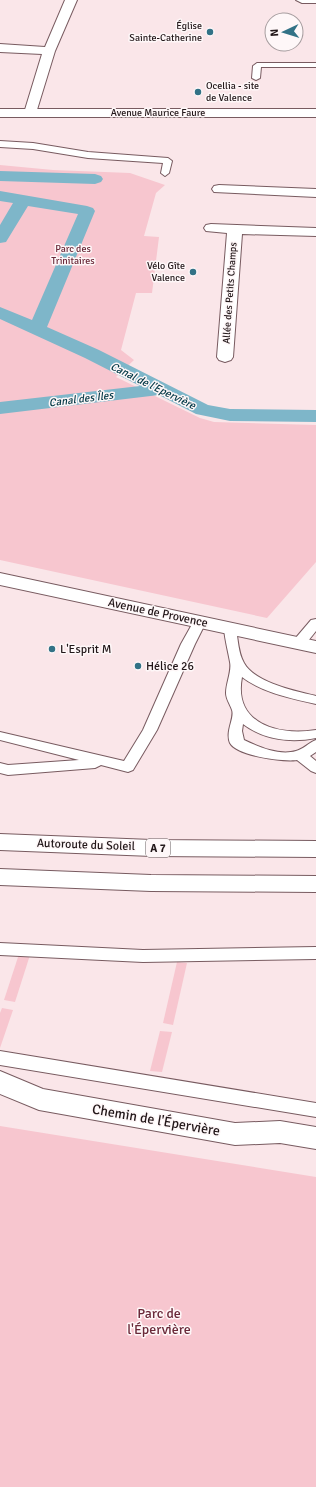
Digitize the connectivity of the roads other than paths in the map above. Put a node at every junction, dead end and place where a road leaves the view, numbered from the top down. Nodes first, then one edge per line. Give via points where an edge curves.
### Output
1 (71, 0) edge
2 (302, 0) edge
3 (316, 0) edge
4 (0, 48) edge
5 (49, 51) junction
6 (316, 65) edge
7 (256, 78) dead end
8 (30, 113) junction
9 (316, 113) edge
10 (0, 114) edge
11 (0, 144) edge
12 (56, 149) junction
13 (5, 152) dead end
14 (165, 173) dead end
15 (219, 189) dead end
16 (316, 193) edge
17 (211, 228) dead end
18 (235, 229) junction
19 (316, 232) edge
20 (225, 357) dead end
21 (0, 579) edge
22 (200, 622) junction
23 (316, 623) edge
24 (230, 628) junction
25 (308, 645) edge
26 (238, 664) junction
27 (316, 700) edge
28 (239, 712) junction
29 (316, 734) edge
30 (0, 736) edge
31 (316, 745) edge
32 (301, 756) junction
33 (107, 762) junction
34 (0, 768) edge
35 (316, 768) edge
36 (0, 842) edge
37 (316, 849) edge
38 (0, 877) edge
39 (316, 884) edge
40 (0, 949) edge
41 (316, 953) edge
42 (0, 1058) edge
43 (0, 1082) edge
44 (316, 1110) edge
45 (316, 1138) edge

1 - 5 main road
2 - 3 main road
4 - 5 main road
5 - 8 main road
6 - 7 lane via 260,65
8 - 9 main road, Avenue Maurice Faure
8 - 10 main road, Avenue Maurice Faure
11 - 12 lane
12 - 13 lane
12 - 14 lane via 88,155 168,161
15 - 16 main road
17 - 18 main road, Allée des Petits Champs
18 - 19 main road, Allée des Petits Champs
18 - 20 main road, Allée des Petits Champs
21 - 22 main road, Avenue de Provence
22 - 24 main road, Avenue de Provence
22 - 33 lane via 150,730 128,767
23 - 25 lane
24 - 25 main road, Avenue de Provence
24 - 26 lane
26 - 27 lane via 255,680 279,692
26 - 28 lane via 233,694
28 - 29 lane via 253,726 281,735 305,737
28 - 32 lane via 235,731 237,742 252,750 273,755
30 - 33 lane
31 - 32 lane
32 - 35 lane
33 - 34 lane via 8,770
36 - 37 main road, Autoroute du Soleil / A 7 via 152,848
38 - 39 main road via 151,883
40 - 41 lane via 143,956
42 - 44 lane
43 - 45 main road, Chemin de l'Épervière via 39,1099 235,1134 280,1132

